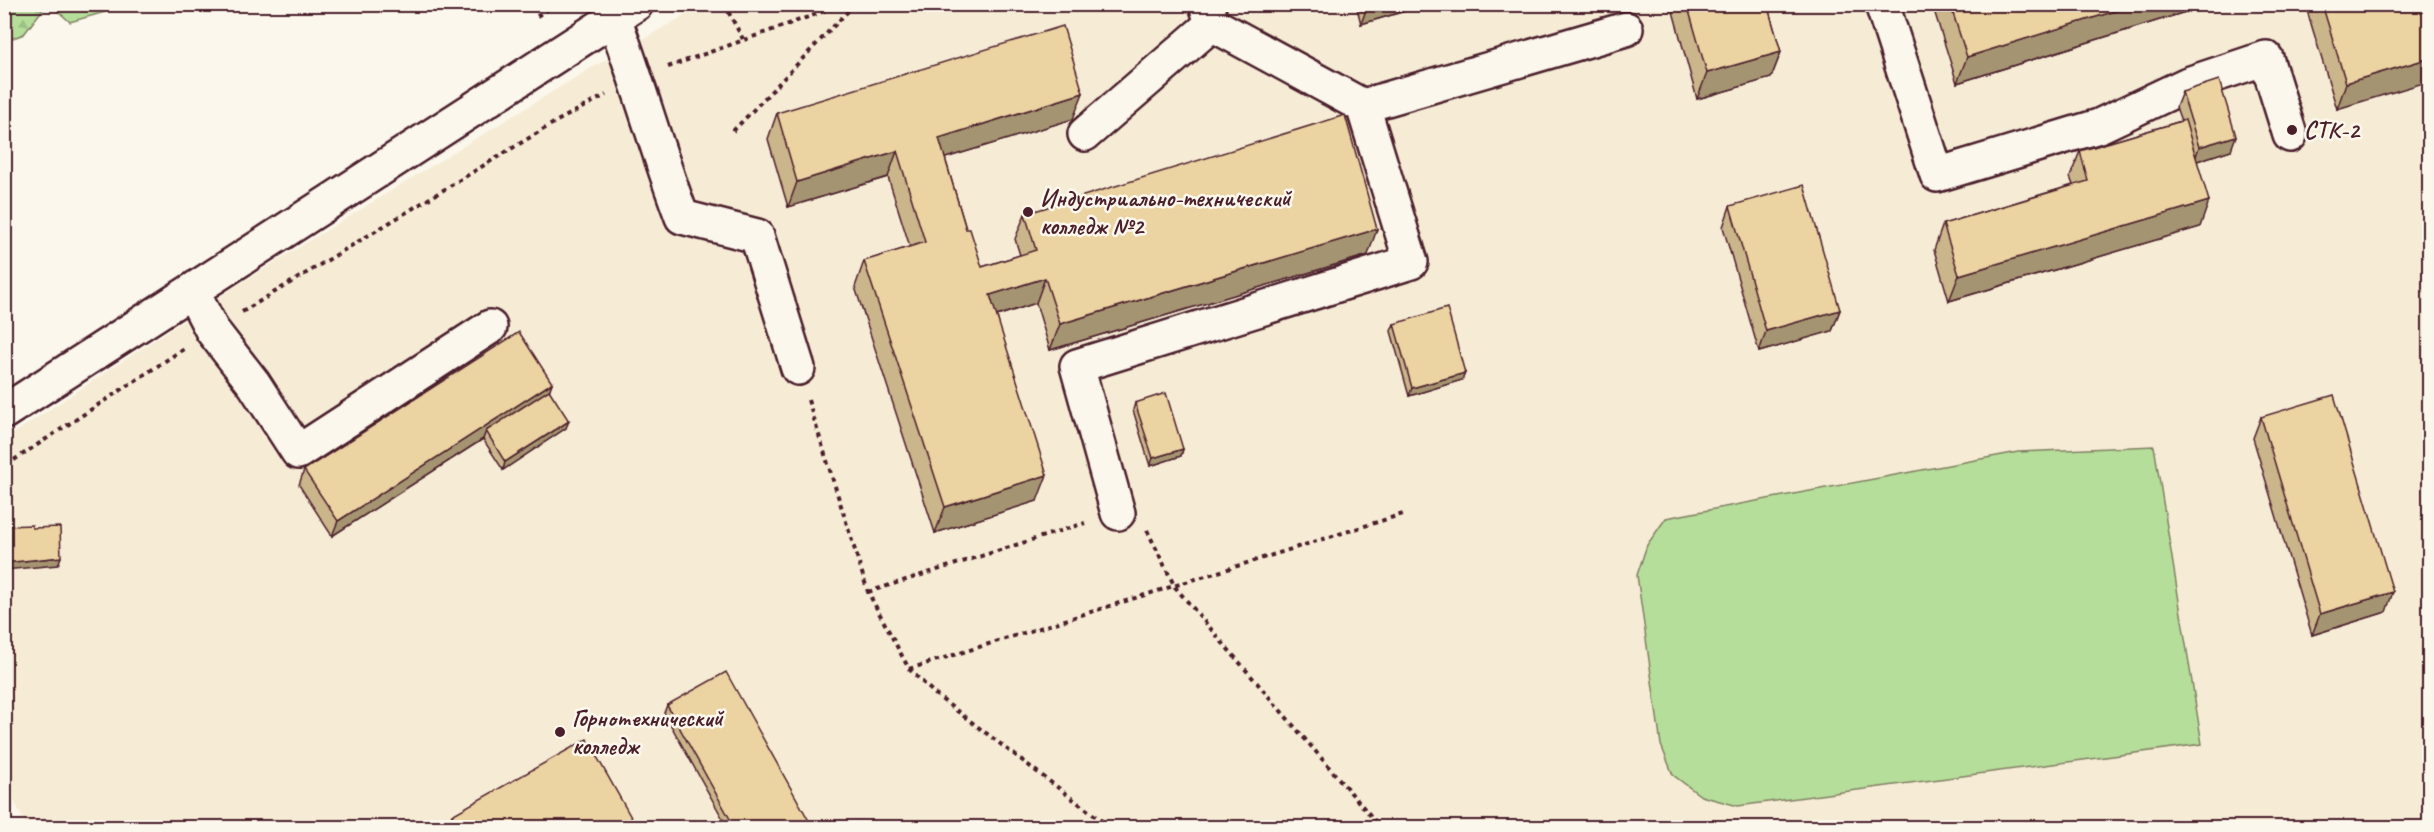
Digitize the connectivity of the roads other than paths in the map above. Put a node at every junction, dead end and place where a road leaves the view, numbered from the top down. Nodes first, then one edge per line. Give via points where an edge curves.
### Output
1 (1882, 4) edge
2 (625, 11) edge
3 (1209, 14) edge
4 (1626, 29) dead end
5 (1363, 106) junction
6 (1085, 134) dead end
7 (2290, 135) dead end
8 (192, 291) junction
9 (490, 327) dead end
10 (798, 368) road end
11 (4, 412) edge
12 (1118, 513) road end

1 - 7 street via 1937,175 2099,126 2188,84 2266,58
2 - 8 street
2 - 10 street via 637,78 682,218 757,236
3 - 5 street
3 - 6 street
4 - 5 street
5 - 12 street via 1411,262 1077,366
8 - 9 street via 212,330 254,384 298,452
8 - 11 street

